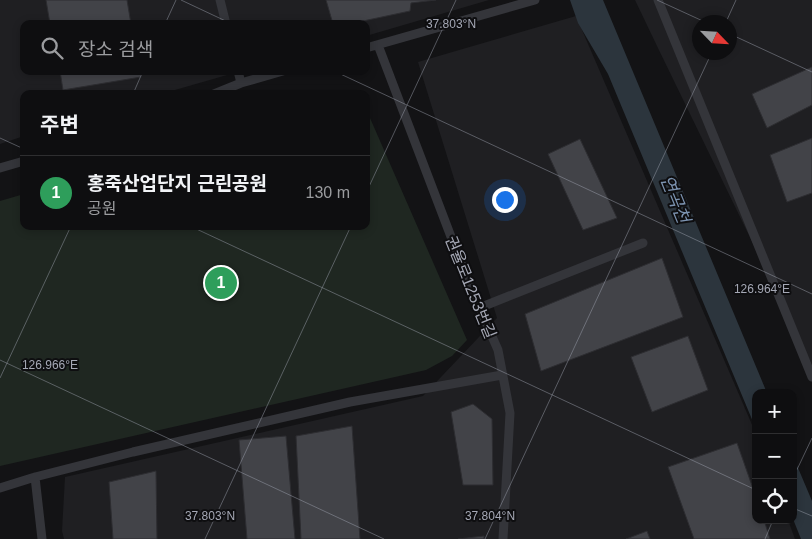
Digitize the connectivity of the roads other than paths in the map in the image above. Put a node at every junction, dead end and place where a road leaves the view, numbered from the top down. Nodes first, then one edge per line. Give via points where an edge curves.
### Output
1 (220, 0) edge
2 (535, 0) edge
3 (658, 0) edge
4 (225, 20) edge
5 (378, 45) junction
6 (370, 47) edge
7 (239, 75) edge
8 (269, 75) edge
9 (241, 83) junction
10 (224, 90) edge
11 (20, 162) edge
12 (0, 168) edge
13 (643, 243) dead end
14 (479, 308) junction
15 (502, 375) junction
16 (812, 376) edge
17 (35, 477) junction
18 (0, 488) edge
19 (42, 539) edge
20 (503, 539) edge

1 - 4 lane
2 - 5 lane
3 - 16 lane
5 - 6 lane
5 - 14 lane, 권율로1253번길
7 - 9 lane
8 - 9 lane
9 - 10 lane
11 - 12 lane
13 - 14 lane
14 - 15 lane, 권율로1253번길 via 498,350
15 - 17 lane via 350,402
15 - 20 lane, 권율로1253번길 via 510,413
17 - 18 lane
17 - 19 lane

